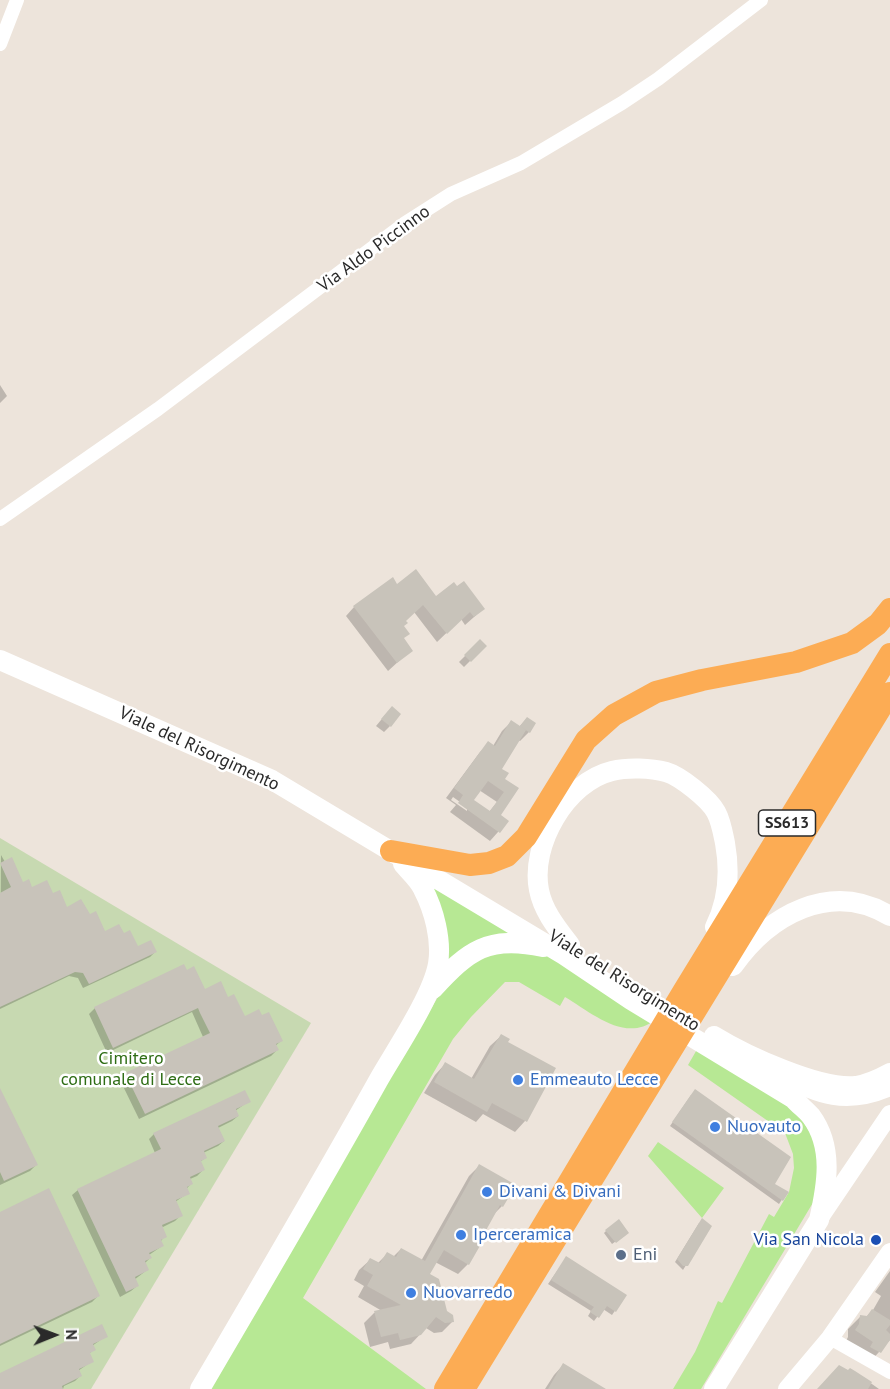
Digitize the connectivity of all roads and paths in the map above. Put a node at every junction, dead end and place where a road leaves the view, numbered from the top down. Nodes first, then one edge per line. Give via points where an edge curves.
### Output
1 (17, 0) edge
2 (761, 0) edge
3 (0, 44) edge
4 (0, 519) edge
5 (890, 609) edge
6 (890, 654) edge
7 (0, 660) edge
8 (890, 693) edge
9 (392, 851) junction
10 (890, 916) edge
11 (567, 950) junction
12 (425, 997) junction
13 (693, 997) junction
14 (725, 1050) junction
15 (890, 1073) edge
16 (890, 1087) edge
17 (890, 1114) edge
18 (819, 1220) junction
19 (890, 1251) edge
20 (830, 1338) junction
21 (890, 1372) edge
22 (200, 1389) edge
23 (445, 1389) edge
24 (464, 1389) edge
25 (714, 1389) edge
26 (788, 1389) edge

1 - 3 street
2 - 4 street, Via Aldo Piccinno via 622,103 521,163 451,194 404,224 158,409
5 - 9 highway via 879,624 852,643 796,662 656,692 614,715 586,740 526,837 507,855 470,866
6 - 13 highway, SS613
7 - 9 main road, Viale del Risorgimento via 272,780
8 - 13 highway, SS613
9 - 11 main road, Viale del Risorgimento
9 - 12 main road via 423,887 437,931 438,966
10 - 13 main road via 859,903 837,901 793,911 747,946 717,988
11 - 12 main road via 526,943 493,944 464,958
11 - 13 main road via 539,891 541,844 549,827 584,784 611,771 668,772 697,792 715,811 727,857 728,884 721,916
11 - 14 main road, Viale del Risorgimento
12 - 22 main road
13 - 23 highway
13 - 24 highway
14 - 15 main road via 833,1086 856,1086
14 - 16 street via 802,1088 829,1096 855,1098
14 - 18 main road via 794,1100 810,1115 822,1136 828,1160
17 - 18 street
18 - 25 main road
19 - 20 street
20 - 21 street
20 - 26 street

